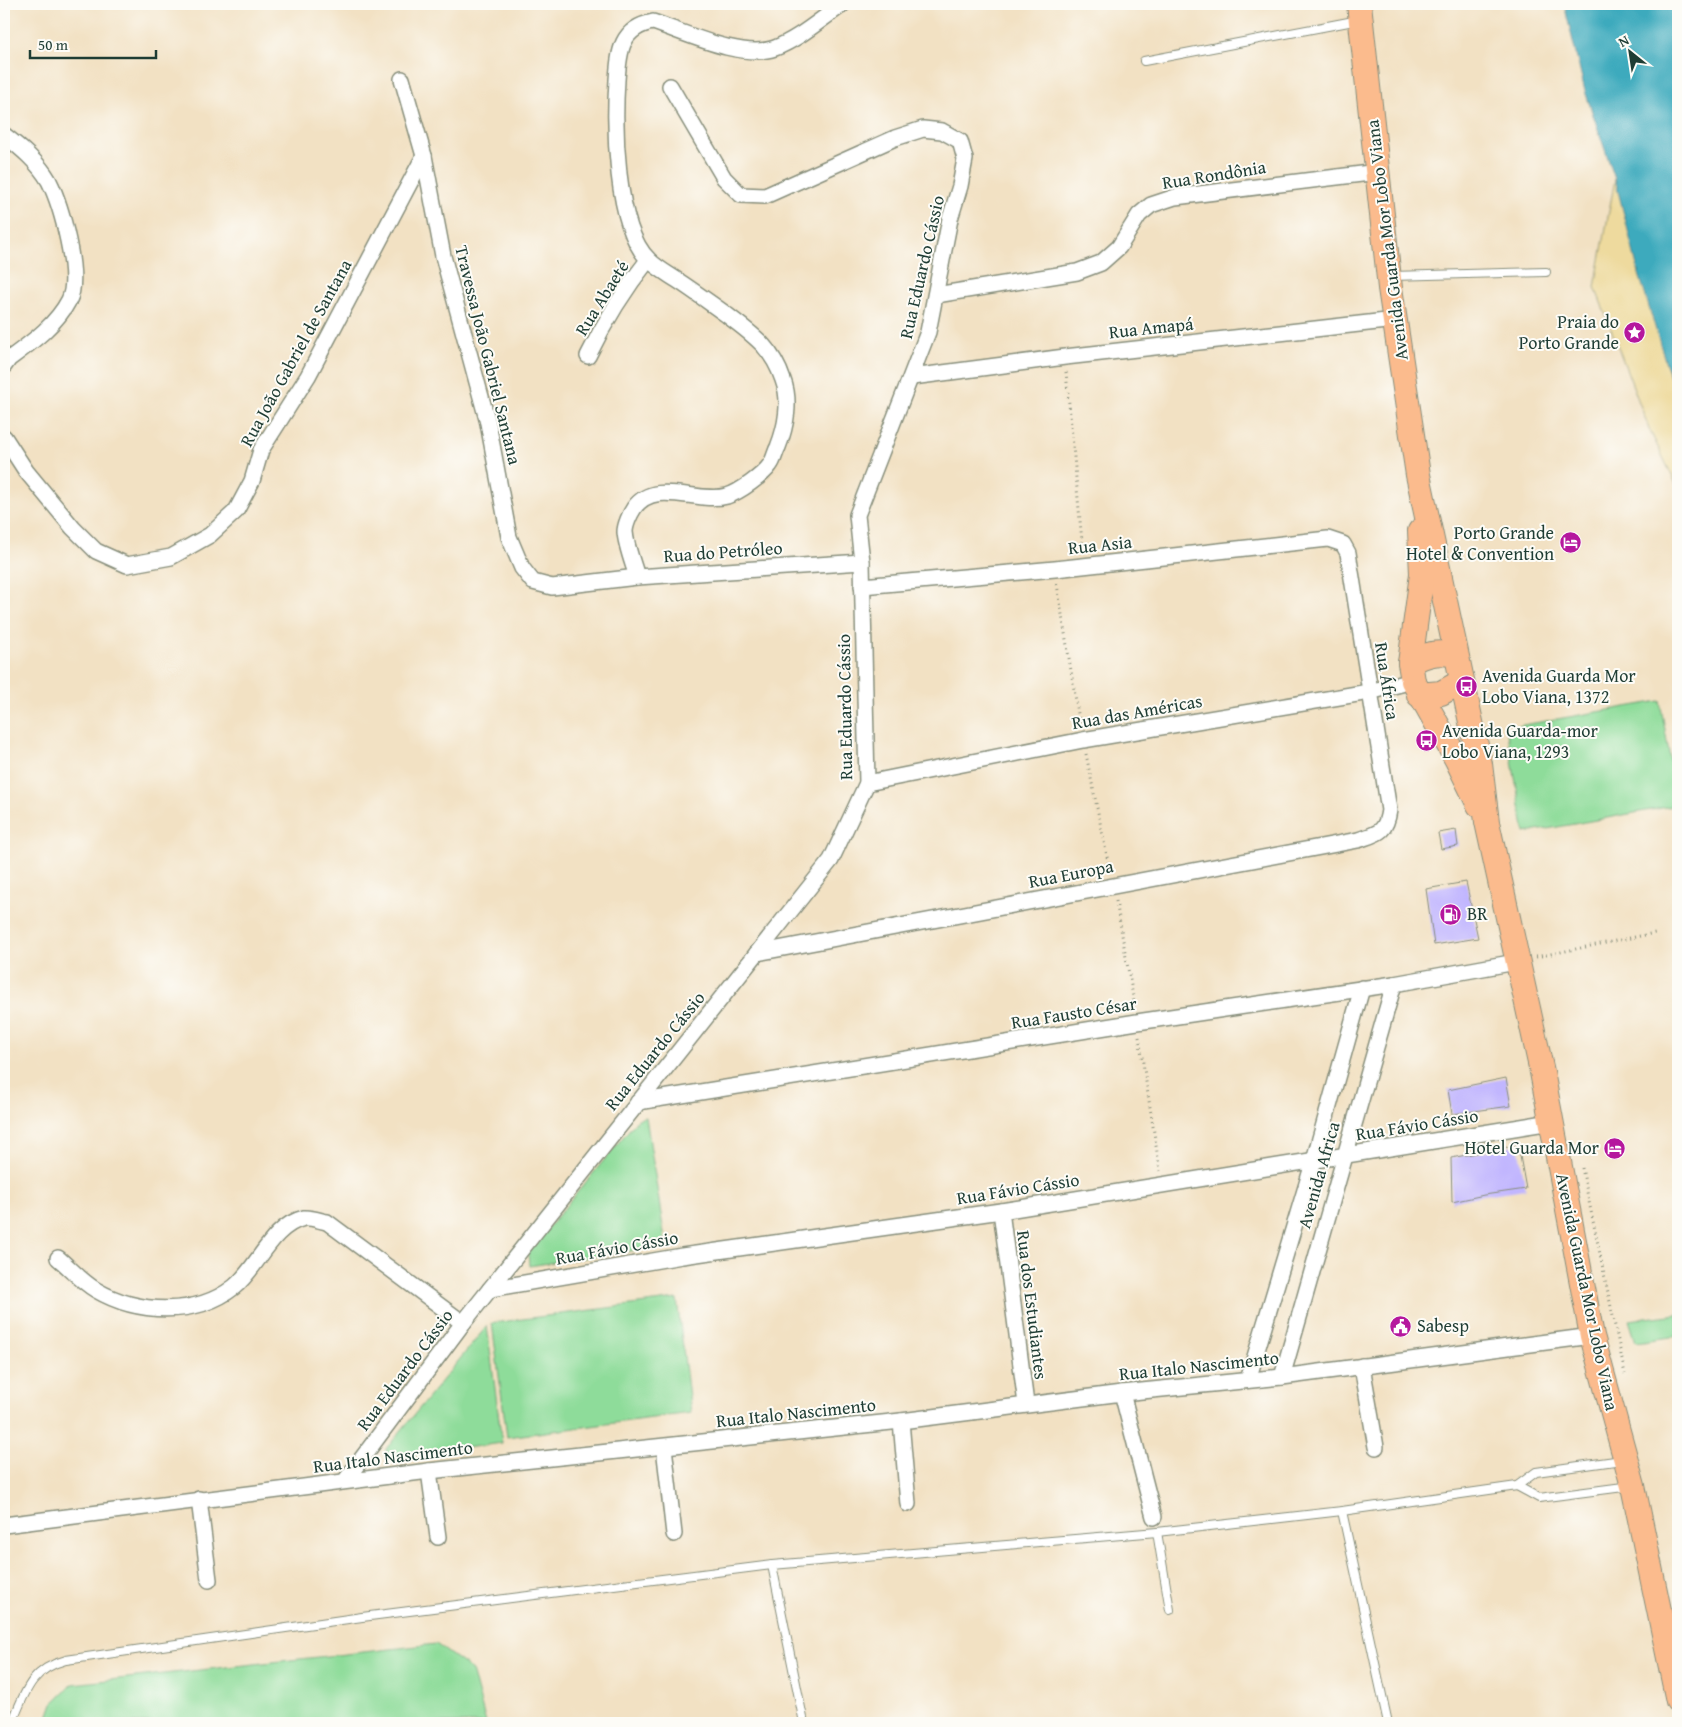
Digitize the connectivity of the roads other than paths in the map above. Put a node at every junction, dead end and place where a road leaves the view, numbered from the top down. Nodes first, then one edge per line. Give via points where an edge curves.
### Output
1 (842, 5) edge
2 (1360, 12) edge
3 (1144, 61) dead end
4 (402, 79) dead end
5 (670, 86) dead end
6 (4, 135) edge
7 (424, 156) junction
8 (1378, 172) junction
9 (648, 260) junction
10 (1546, 272) dead end
11 (1389, 276) junction
12 (936, 295) junction
13 (1395, 320) junction
14 (588, 356) dead end
15 (4, 366) edge
16 (912, 377) junction
17 (4, 437) edge
18 (1418, 475) junction
19 (1342, 544) joint
20 (862, 562) junction
21 (637, 577) junction
22 (588, 583) joint
23 (862, 586) junction
24 (1455, 655) junction
25 (1414, 680) junction
26 (1461, 682) junction
27 (1369, 692) junction
28 (867, 783) junction
29 (1487, 822) junction
30 (1388, 824) joint
31 (758, 953) junction
32 (1531, 958) junction
33 (1394, 984) junction
34 (1362, 988) junction
35 (638, 1102) junction
36 (1551, 1122) junction
37 (1344, 1156) junction
38 (1314, 1160) junction
39 (1001, 1211) junction
40 (58, 1258) dead end
41 (490, 1289) junction
42 (463, 1323) junction
43 (1592, 1336) junction
44 (1362, 1366) junction
45 (1282, 1377) junction
46 (1248, 1380) junction
47 (1122, 1393) junction
48 (1026, 1404) junction
49 (901, 1421) junction
50 (664, 1447) junction
51 (1376, 1447) dead end
52 (1625, 1460) junction
53 (429, 1471) junction
54 (345, 1481) junction
55 (1517, 1486) junction
56 (1633, 1486) junction
57 (199, 1499) junction
58 (908, 1504) dead end
59 (1342, 1511) junction
60 (1156, 1524) junction
61 (4, 1525) edge
62 (674, 1534) dead end
63 (438, 1537) dead end
64 (772, 1565) junction
65 (209, 1580) dead end
66 (1170, 1610) dead end
67 (1678, 1701) edge
68 (12, 1723) edge
69 (804, 1723) edge
70 (1388, 1723) edge

1 - 9 street via 791,40 758,53 742,52 653,22 640,25 628,34 619,53 616,104 621,177 625,216 633,238
2 - 3 lane
2 - 8 main road, Avenida Guarda Mor Lobo Viana
4 - 7 street, Travessa João Gabriel Santana
5 - 12 street, Rua Eduardo Cássio via 724,178 741,195 765,196 922,129 942,131 960,141 965,159
6 - 15 street via 27,153 48,181 64,222 73,272 70,298 56,320
7 - 17 street, Rua João Gabriel de Santana via 308,376 261,450 252,481 236,511 210,534 171,557 127,565 96,551 32,478
7 - 22 street, Travessa João Gabriel Santana via 443,256 488,423 510,537 522,568 533,582 552,588
8 - 11 main road, Avenida Guarda Mor Lobo Viana
8 - 12 street, Rua Rondônia via 1175,197 1151,205 1139,214 1119,247 1101,263 1077,272
9 - 14 street, Rua Abaeté via 604,323
9 - 21 street via 748,331 773,356 784,382 788,407 781,440 770,465 744,488 727,496 691,497 666,492 639,500 630,513 625,532
10 - 11 lane
11 - 13 main road, Avenida Guarda Mor Lobo Viana
12 - 16 street, Rua Eduardo Cássio via 928,332
13 - 16 street, Rua Amapá
13 - 18 main road, Avenida Guarda Mor Lobo Viana
16 - 20 street, Rua Eduardo Cássio via 858,515
18 - 24 main road, Avenida Guarda Mor Lobo Viana
18 - 25 main road, Avenida Guarda Mor Lobo Viana via 1422,574
19 - 23 street, Rua Asia via 1328,539
19 - 27 street, Rua África via 1348,553
20 - 21 street, Rua do Petróleo
20 - 23 street, Rua Eduardo Cássio
21 - 22 street, Rua do Petróleo
23 - 28 street, Rua Eduardo Cássio
24 - 25 main road via 1432,653
24 - 26 main road, Avenida Guarda Mor Lobo Viana
25 - 26 main road via 1441,693
25 - 27 street, Rua das Américas
25 - 29 main road, Avenida Guarda Mor Lobo Viana
26 - 29 main road, Avenida Guarda Mor Lobo Viana via 1480,764
27 - 28 street, Rua das Américas via 1083,740
27 - 30 street, Rua África via 1390,810
28 - 31 street, Rua Eduardo Cássio via 831,860
29 - 32 main road, Avenida Guarda Mor Lobo Viana
30 - 31 street, Rua Europa via 1380,832 1358,840
31 - 35 street, Rua Eduardo Cássio
32 - 33 street, Rua Fausto César
32 - 36 main road, Avenida Guarda Mor Lobo Viana via 1542,1072
33 - 34 street, Rua Fausto César
33 - 37 street, Avenida Africa
34 - 35 street, Rua Fausto César
34 - 38 street, Avenida Africa
35 - 41 street, Rua Eduardo Cássio
36 - 37 street, Rua Fávio Cássio
36 - 43 main road, Avenida Guarda Mor Lobo Viana
37 - 38 street, Rua Fávio Cássio
37 - 45 street, Avenida Africa
38 - 39 street, Rua Fávio Cássio
38 - 46 street, Avenida Africa
39 - 41 street, Rua Fávio Cássio via 682,1256
39 - 48 street, Rua dos Estudiantes
40 - 42 street via 95,1290 116,1299 145,1306 184,1309 212,1301 235,1286 282,1230 305,1218 327,1222
41 - 42 street, Rua Eduardo Cássio
42 - 54 street, Rua Eduardo Cássio
43 - 44 street, Rua Italo Nascimento
43 - 52 main road, Avenida Guarda Mor Lobo Viana
44 - 45 street, Rua Italo Nascimento
44 - 51 street
45 - 46 street, Rua Italo Nascimento
46 - 47 street, Rua Italo Nascimento
47 - 48 street, Rua Italo Nascimento
47 - 60 street
48 - 49 street, Rua Italo Nascimento
49 - 50 street, Rua Italo Nascimento
49 - 58 street
50 - 53 street, Rua Italo Nascimento
50 - 62 street
52 - 55 lane via 1536,1472
52 - 56 main road, Avenida Guarda Mor Lobo Viana
53 - 54 street, Rua Italo Nascimento
53 - 63 street
54 - 57 street, Rua Italo Nascimento
55 - 56 lane via 1539,1498
55 - 59 lane
56 - 67 main road, Avenida Guarda Mor Lobo Viana
57 - 61 street, Rua Italo Nascimento
57 - 65 street
59 - 60 lane
59 - 70 lane
60 - 64 lane
60 - 66 lane
64 - 68 lane via 362,1617 66,1660 50,1664 40,1672 26,1690
64 - 69 lane

